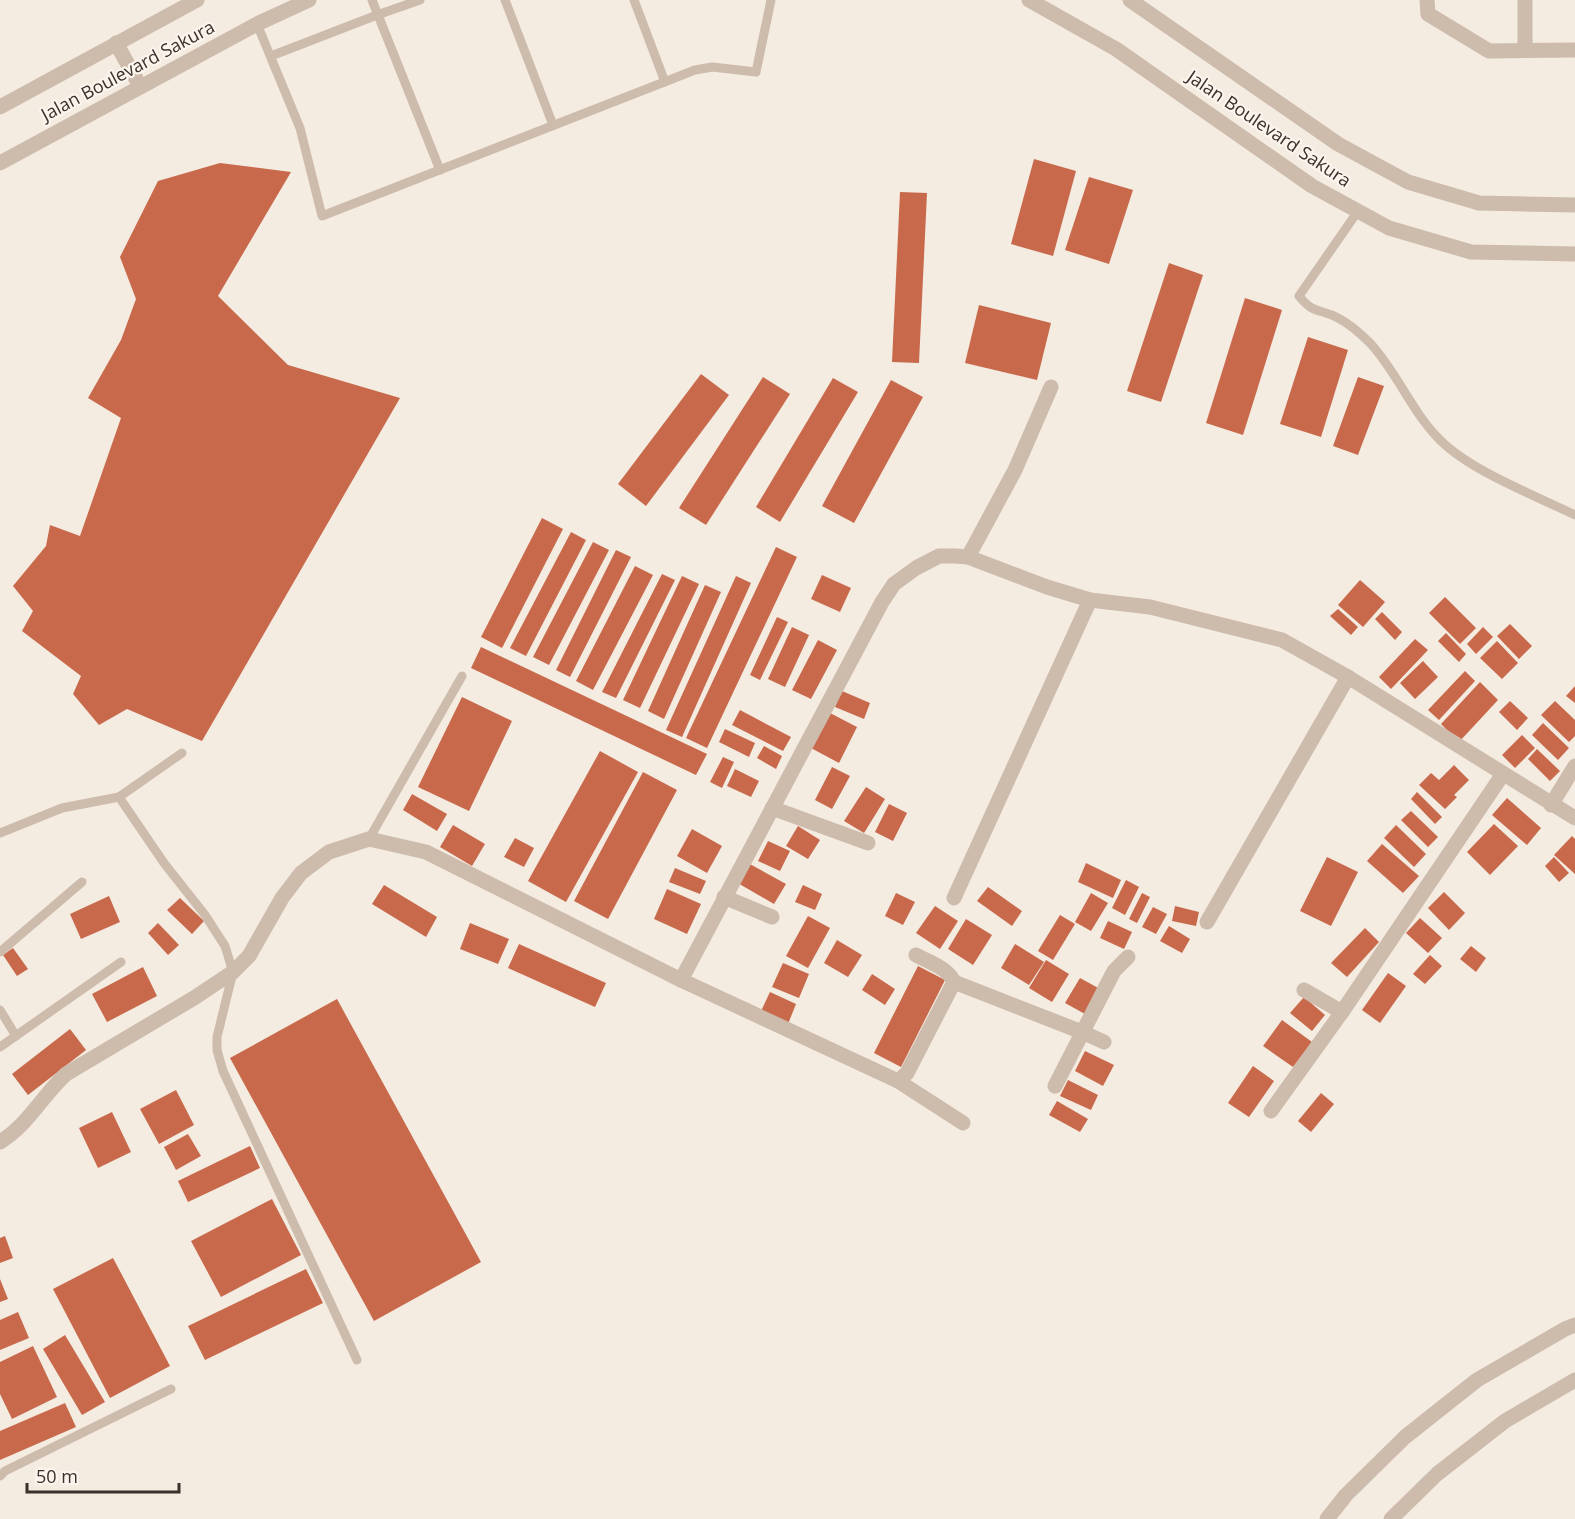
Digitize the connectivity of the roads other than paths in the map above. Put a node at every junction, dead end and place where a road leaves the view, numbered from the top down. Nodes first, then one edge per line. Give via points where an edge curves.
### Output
1 (197, 0) edge
2 (309, 0) edge
3 (372, 0) edge
4 (420, 0) edge
5 (505, 0) edge
6 (634, 0) edge
7 (771, 0) edge
8 (1029, 0) edge
9 (1130, 0) edge
10 (1525, 0) edge
11 (1427, 7) edge
12 (377, 15) junction
13 (256, 24) junction
14 (116, 43) junction
15 (1525, 50) junction
16 (1575, 50) edge
17 (271, 56) junction
18 (665, 82) junction
19 (140, 86) junction
20 (0, 107) edge
21 (553, 125) junction
22 (0, 163) edge
23 (440, 170) junction
24 (1575, 205) edge
25 (1358, 211) junction
26 (1575, 254) edge
27 (1051, 387) dead end
28 (1575, 514) edge
29 (968, 557) junction
30 (1090, 600) junction
31 (462, 676) dead end
32 (1348, 677) junction
33 (182, 753) dead end
34 (1575, 765) edge
35 (1503, 774) junction
36 (119, 797) junction
37 (1551, 804) junction
38 (772, 808) junction
39 (1575, 818) edge
40 (0, 833) edge
41 (369, 839) junction
42 (868, 843) dead end
43 (82, 882) dead end
44 (724, 897) junction
45 (954, 898) dead end
46 (772, 917) dead end
47 (1207, 922) dead end
48 (0, 952) edge
49 (916, 955) dead end
50 (1128, 957) dead end
51 (121, 962) dead end
52 (233, 972) junction
53 (681, 980) junction
54 (954, 982) junction
55 (1304, 990) dead end
56 (0, 1010) edge
57 (1342, 1012) junction
58 (1082, 1032) junction
59 (16, 1036) junction
60 (1104, 1042) dead end
61 (0, 1047) edge
62 (898, 1081) junction
63 (1055, 1086) dead end
64 (1272, 1111) dead end
65 (963, 1123) dead end
66 (0, 1142) edge
67 (1575, 1325) edge
68 (357, 1360) dead end
69 (1575, 1380) edge
70 (171, 1389) dead end
71 (0, 1476) edge
72 (1327, 1519) edge
73 (1391, 1519) edge

1 - 14 street, Jalan Boulevard Sakura
2 - 13 street, Jalan Boulevard Sakura
3 - 12 lane
4 - 12 lane
5 - 21 lane
6 - 18 lane
7 - 18 lane via 756,72 712,67 695,69
8 - 25 street, Jalan Boulevard Sakura via 1116,49 1312,186
9 - 24 street, Jalan Boulevard Sakura via 1338,144 1408,182 1479,203
10 - 15 street
11 - 15 street via 1489,51
12 - 17 lane
12 - 23 lane
13 - 17 lane
13 - 19 street, Jalan Boulevard Sakura
14 - 19 street
14 - 20 street, Jalan Boulevard Sakura
15 - 16 street
17 - 23 lane via 300,128 322,216
18 - 21 lane
19 - 22 street, Jalan Boulevard Sakura
21 - 23 lane
25 - 26 street, Jalan Boulevard Sakura via 1389,228 1471,252
25 - 28 lane via 1299,296 1308,307 1338,318 1370,343 1440,440 1471,464
27 - 29 street via 1015,470
29 - 30 street
29 - 38 street via 939,556 894,584
30 - 32 street via 1150,607 1282,640
30 - 45 street
31 - 41 lane
32 - 35 street
32 - 47 street
33 - 36 lane
34 - 37 street
35 - 37 street
35 - 57 street
36 - 40 lane via 62,808
36 - 52 lane via 205,915 225,946
37 - 39 street
38 - 42 street
38 - 44 street
41 - 52 street via 329,852 301,873 249,956
41 - 53 street via 426,852
43 - 48 lane
44 - 46 street
44 - 53 street
49 - 54 street via 946,972
50 - 58 street via 1114,971
51 - 59 lane
52 - 66 street via 66,1074 22,1126
52 - 68 lane via 217,1037 223,1071
53 - 62 street
54 - 58 street
54 - 62 street via 907,1073
55 - 57 street
56 - 59 lane
57 - 64 street
58 - 60 street
58 - 63 street
59 - 61 lane
62 - 65 street
67 - 72 street via 1468,1387 1405,1437
69 - 73 street via 1505,1421 1437,1474
70 - 71 lane

